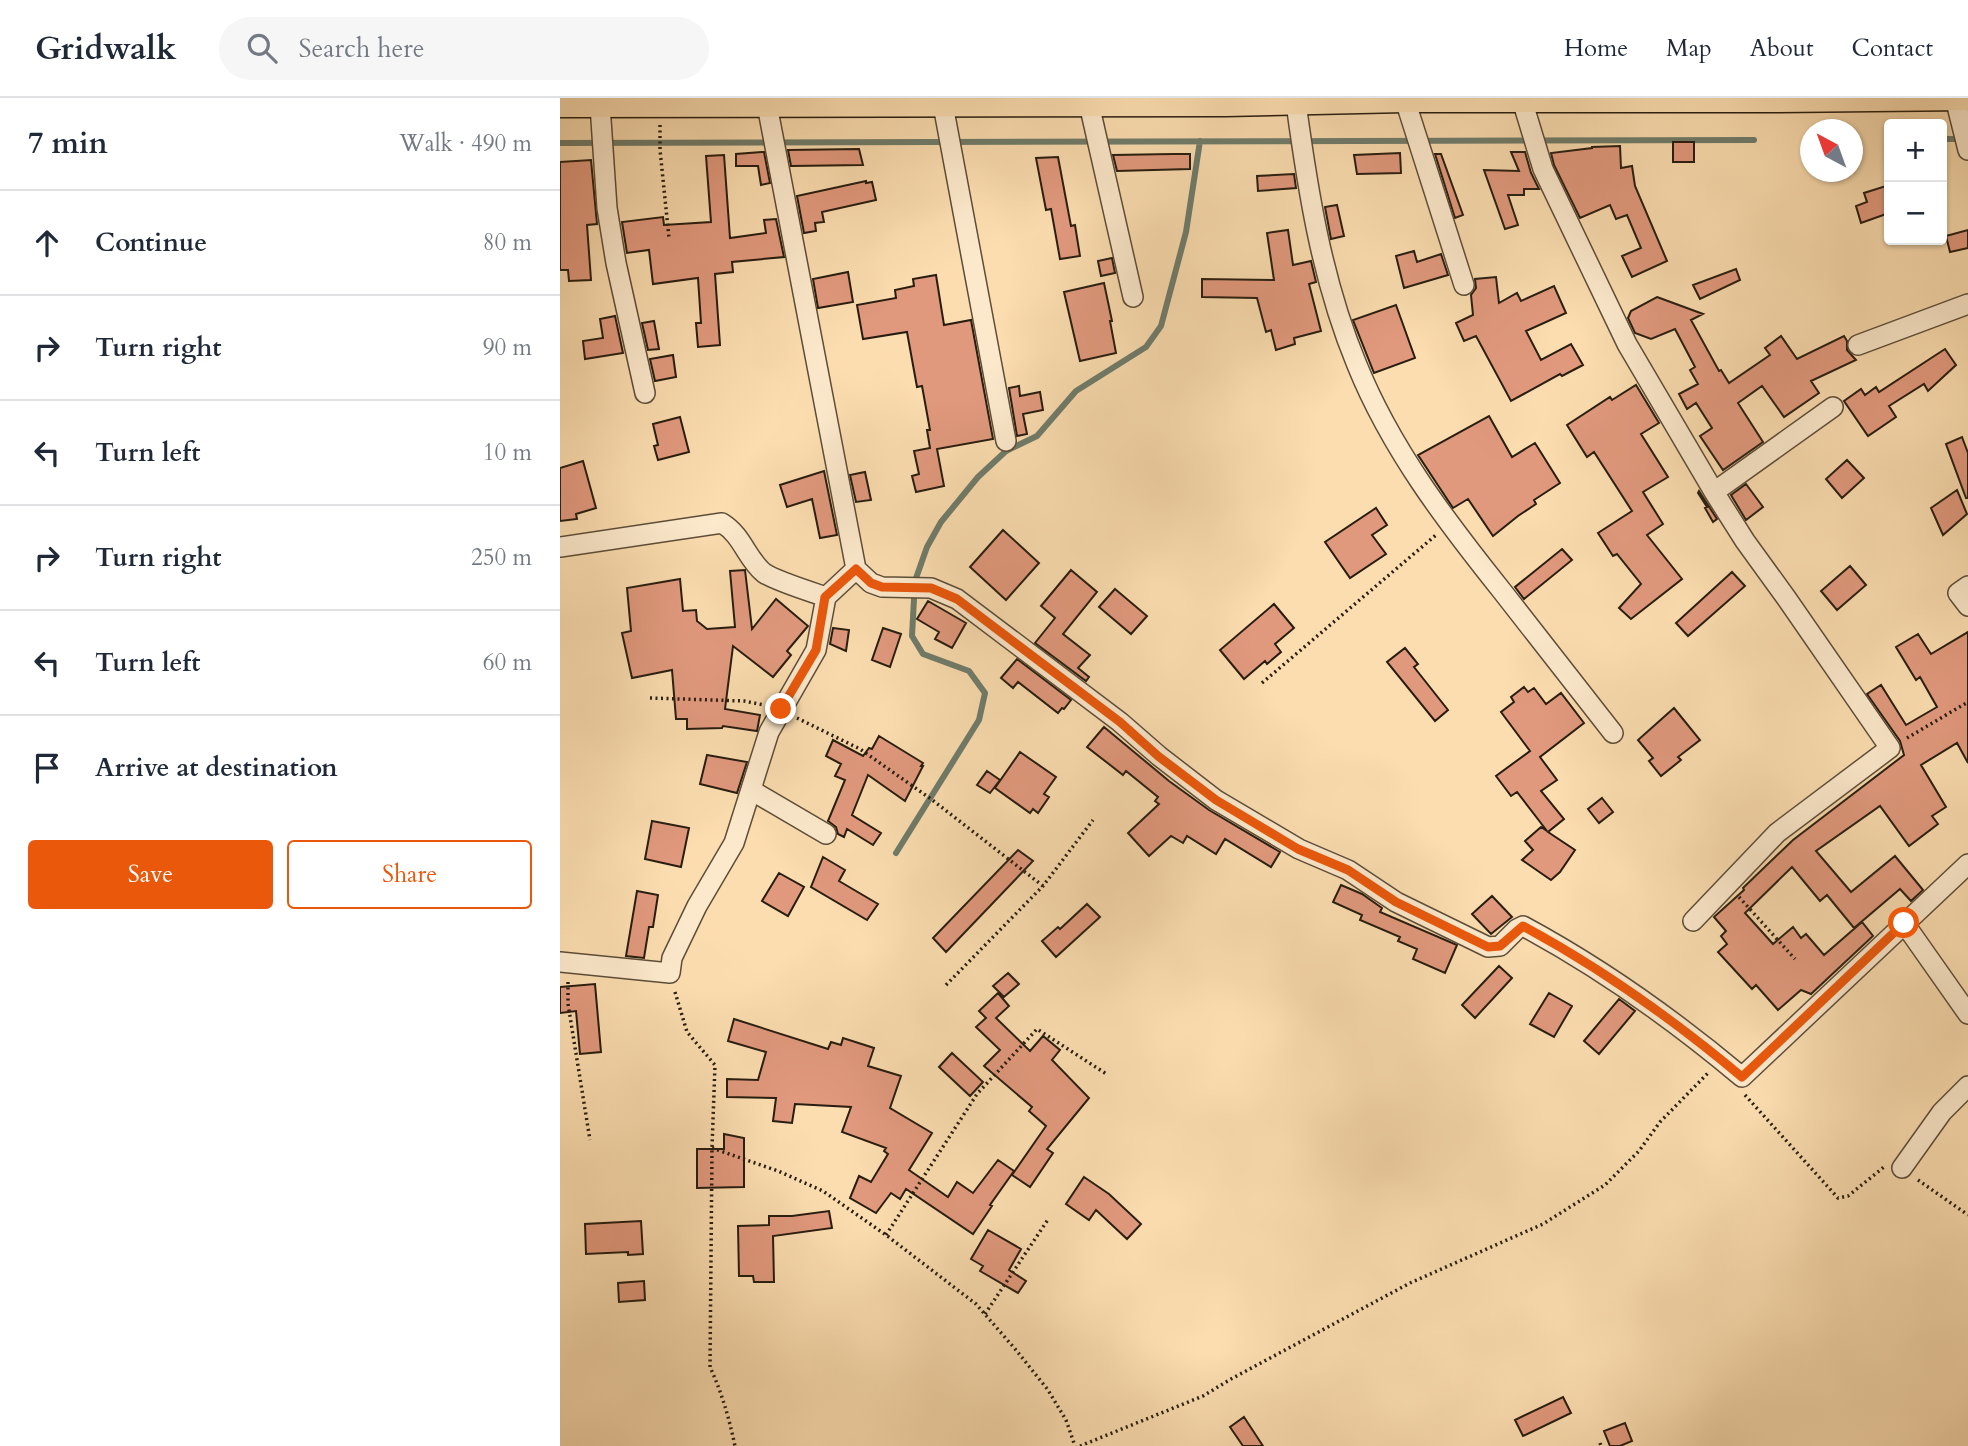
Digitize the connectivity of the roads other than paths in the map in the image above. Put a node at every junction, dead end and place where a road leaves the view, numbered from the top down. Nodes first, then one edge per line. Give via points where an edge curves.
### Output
1 (1955, 98) edge
2 (1968, 98) edge
3 (1776, 99) edge
4 (1405, 100) junction
5 (1474, 100) edge
6 (1522, 100) junction
7 (984, 101) edge
8 (1226, 101) edge
9 (868, 102) edge
10 (929, 102) edge
11 (1084, 102) edge
12 (1296, 103) junction
13 (560, 105) edge
14 (600, 105) junction
15 (767, 105) junction
16 (1968, 150) edge
17 (1464, 285) dead end
18 (1133, 297) dead end
19 (1968, 304) edge
20 (1857, 345) dead end
21 (645, 393) dead end
22 (1833, 407) dead end
23 (1006, 441) dead end
24 (1714, 492) junction
25 (560, 547) edge
26 (856, 569) junction
27 (1968, 586) edge
28 (825, 597) junction
29 (1968, 606) edge
30 (1614, 733) dead end
31 (751, 790) junction
32 (827, 834) dead end
33 (1968, 864) edge
34 (1693, 921) dead end
35 (1904, 923) junction
36 (564, 962) edge
37 (1968, 1014) edge
38 (1968, 1086) edge
39 (1902, 1168) road end

1 - 2 main road
1 - 3 main road
1 - 16 street
3 - 6 main road
4 - 5 main road
4 - 12 main road
4 - 17 street
5 - 6 main road
6 - 24 street via 1543,169 1627,344
7 - 10 main road
7 - 11 main road
8 - 11 main road
8 - 12 main road
9 - 10 main road
9 - 15 main road
10 - 23 street
11 - 18 street
12 - 30 street via 1328,279 1357,365 1388,431 1450,523
13 - 14 main road
14 - 15 main road
14 - 21 street via 607,208
15 - 26 street
19 - 20 street
22 - 24 street
24 - 34 street via 1890,748 1777,833
25 - 28 street via 722,523 734,531 766,574
26 - 28 street
26 - 35 street via 882,587 931,588 957,599 1216,800 1298,849 1348,870 1396,902 1488,947 1500,946 1523,926 1623,986 1742,1077
27 - 29 street via 1958,593
28 - 31 street via 816,650 769,732
31 - 32 street
31 - 36 street via 734,843 687,926 670,973
33 - 35 street
35 - 37 street
38 - 39 street via 1942,1112

